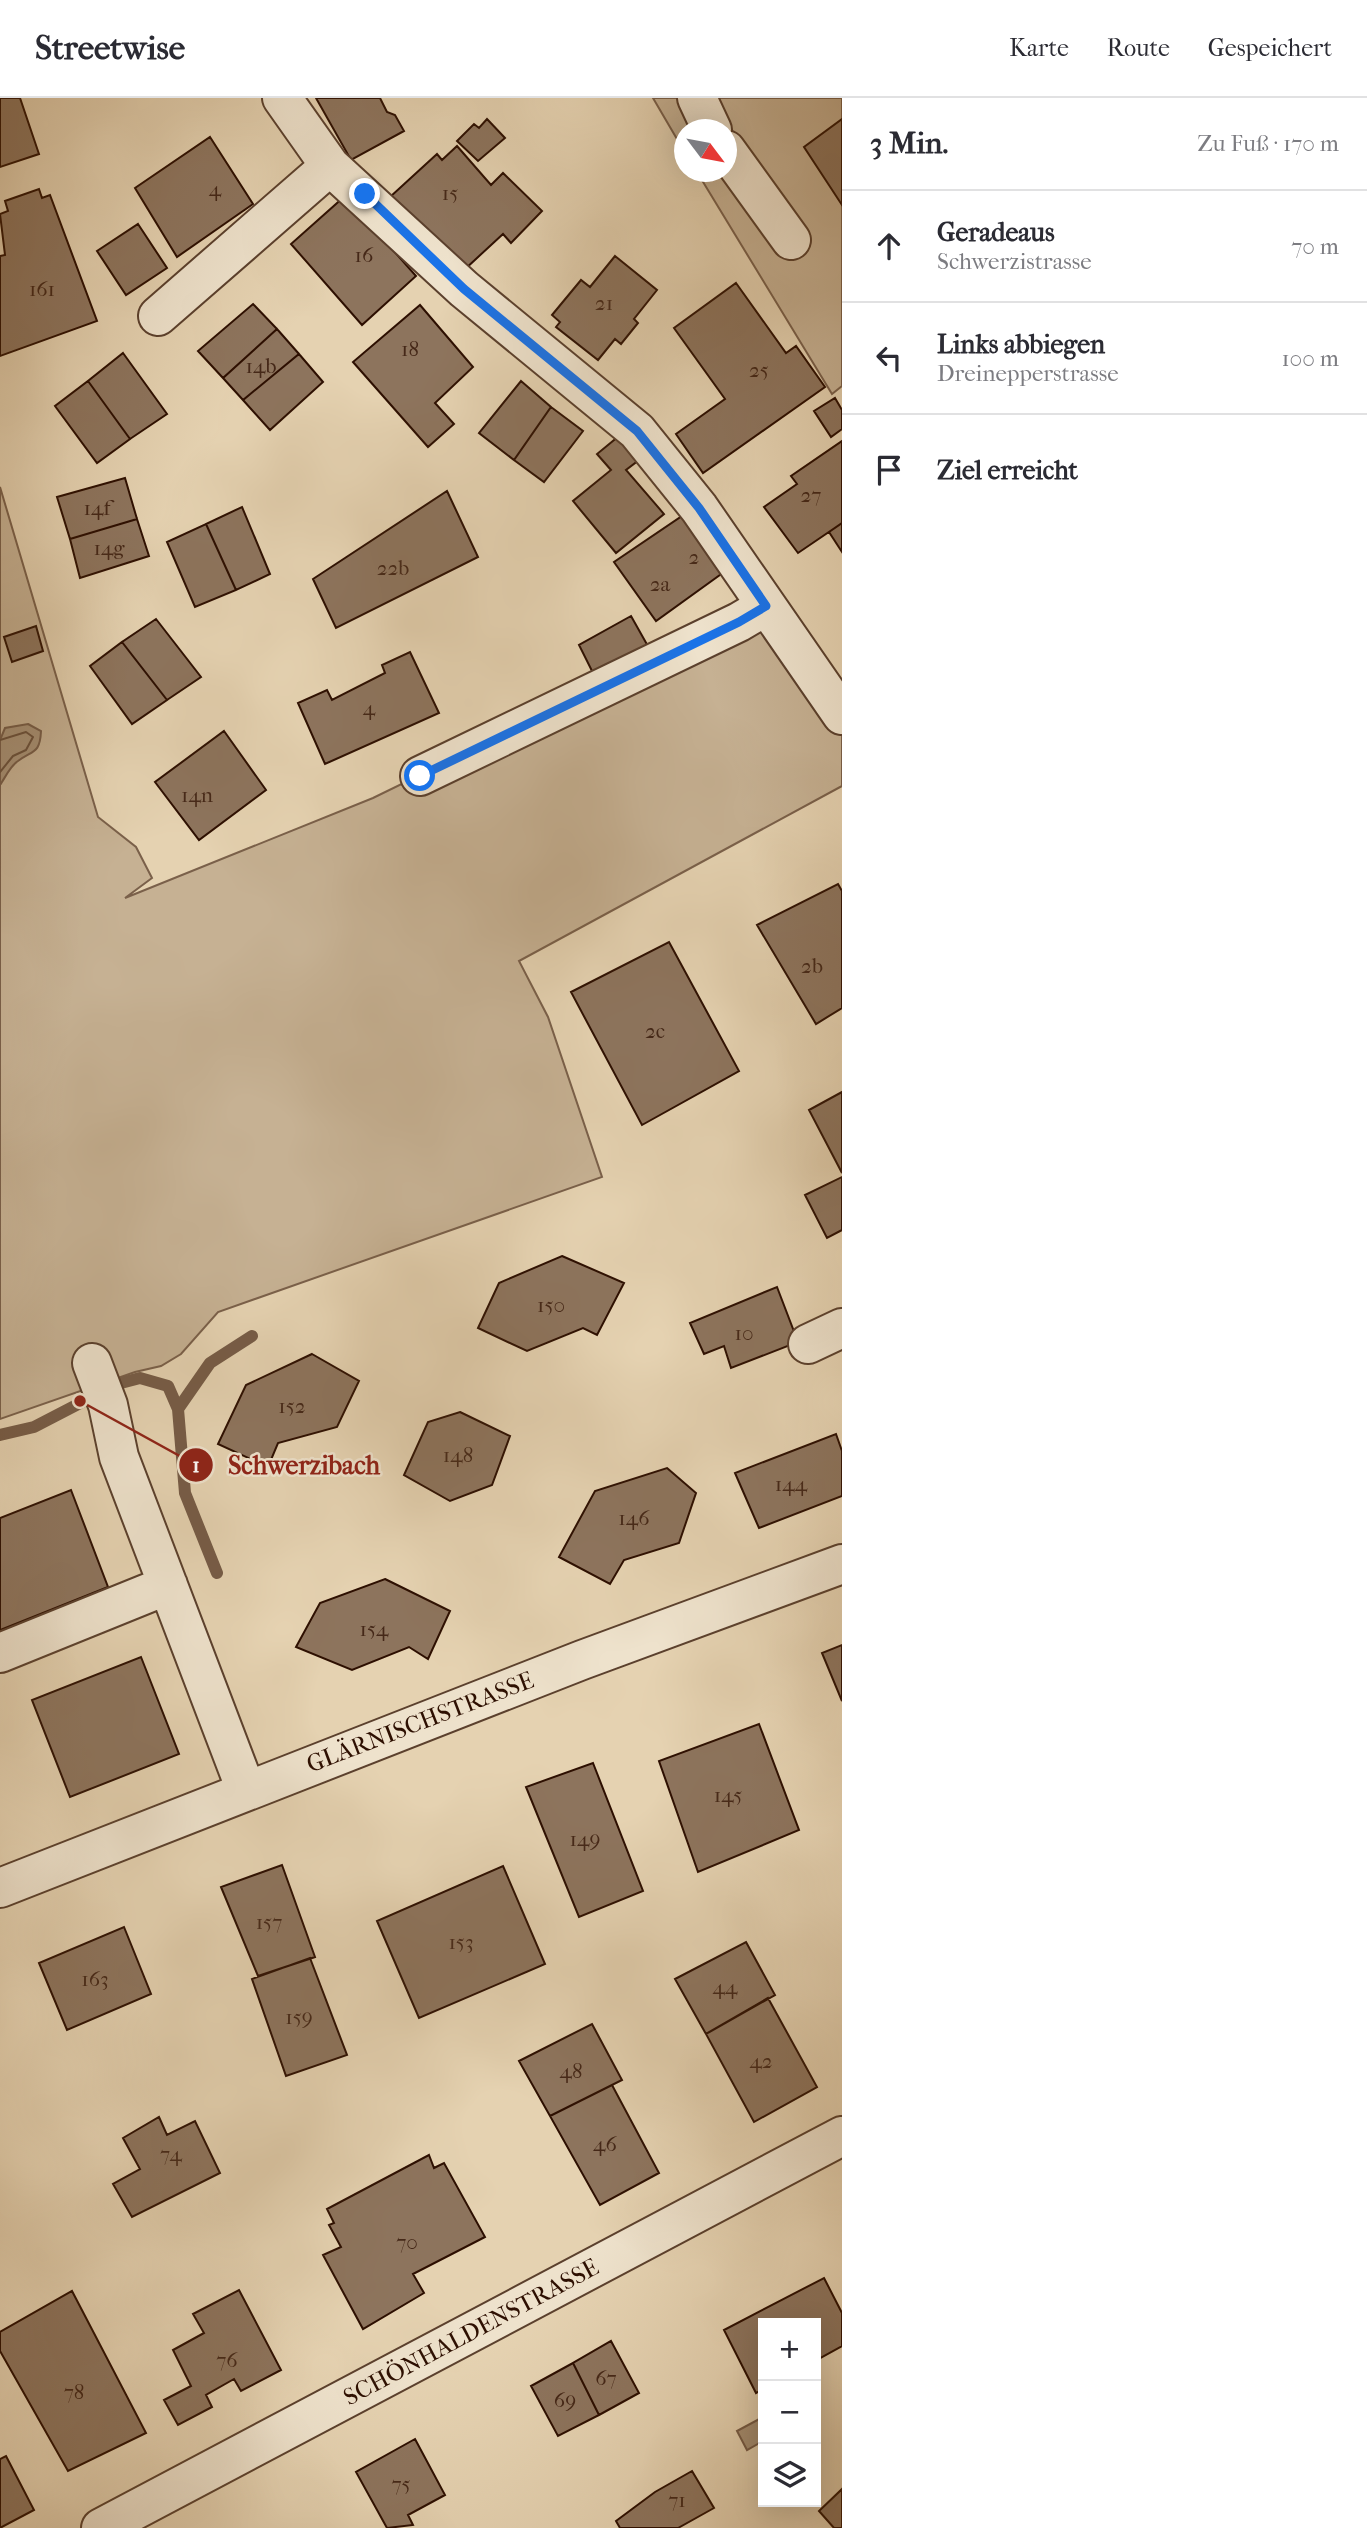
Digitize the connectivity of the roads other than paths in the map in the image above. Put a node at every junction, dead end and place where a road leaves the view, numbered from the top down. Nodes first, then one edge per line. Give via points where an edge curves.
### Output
1 (282, 98) edge
2 (697, 98) edge
3 (707, 119) edge
4 (737, 165) edge
5 (330, 166) junction
6 (791, 240) dead end
7 (158, 316) dead end
8 (766, 606) junction
9 (835, 692) edge
10 (420, 776) dead end
11 (842, 1328) edge
12 (808, 1345) dead end
13 (92, 1363) dead end
14 (842, 1564) edge
15 (168, 1585) junction
16 (0, 1653) edge
17 (246, 1790) junction
18 (0, 1888) edge
19 (842, 2136) edge
20 (101, 2528) edge

1 - 5 street
2 - 3 street
4 - 6 street
5 - 7 street
5 - 8 street via 464,289 637,431 699,508
8 - 9 street
8 - 10 street
11 - 12 street
13 - 15 street via 108,1405 119,1457
14 - 17 street, GLÄRNISCHSTRASSE
15 - 16 street
15 - 17 street
17 - 18 street, GLÄRNISCHSTRASSE
19 - 20 street, SCHÖNHALDENSTRASSE

